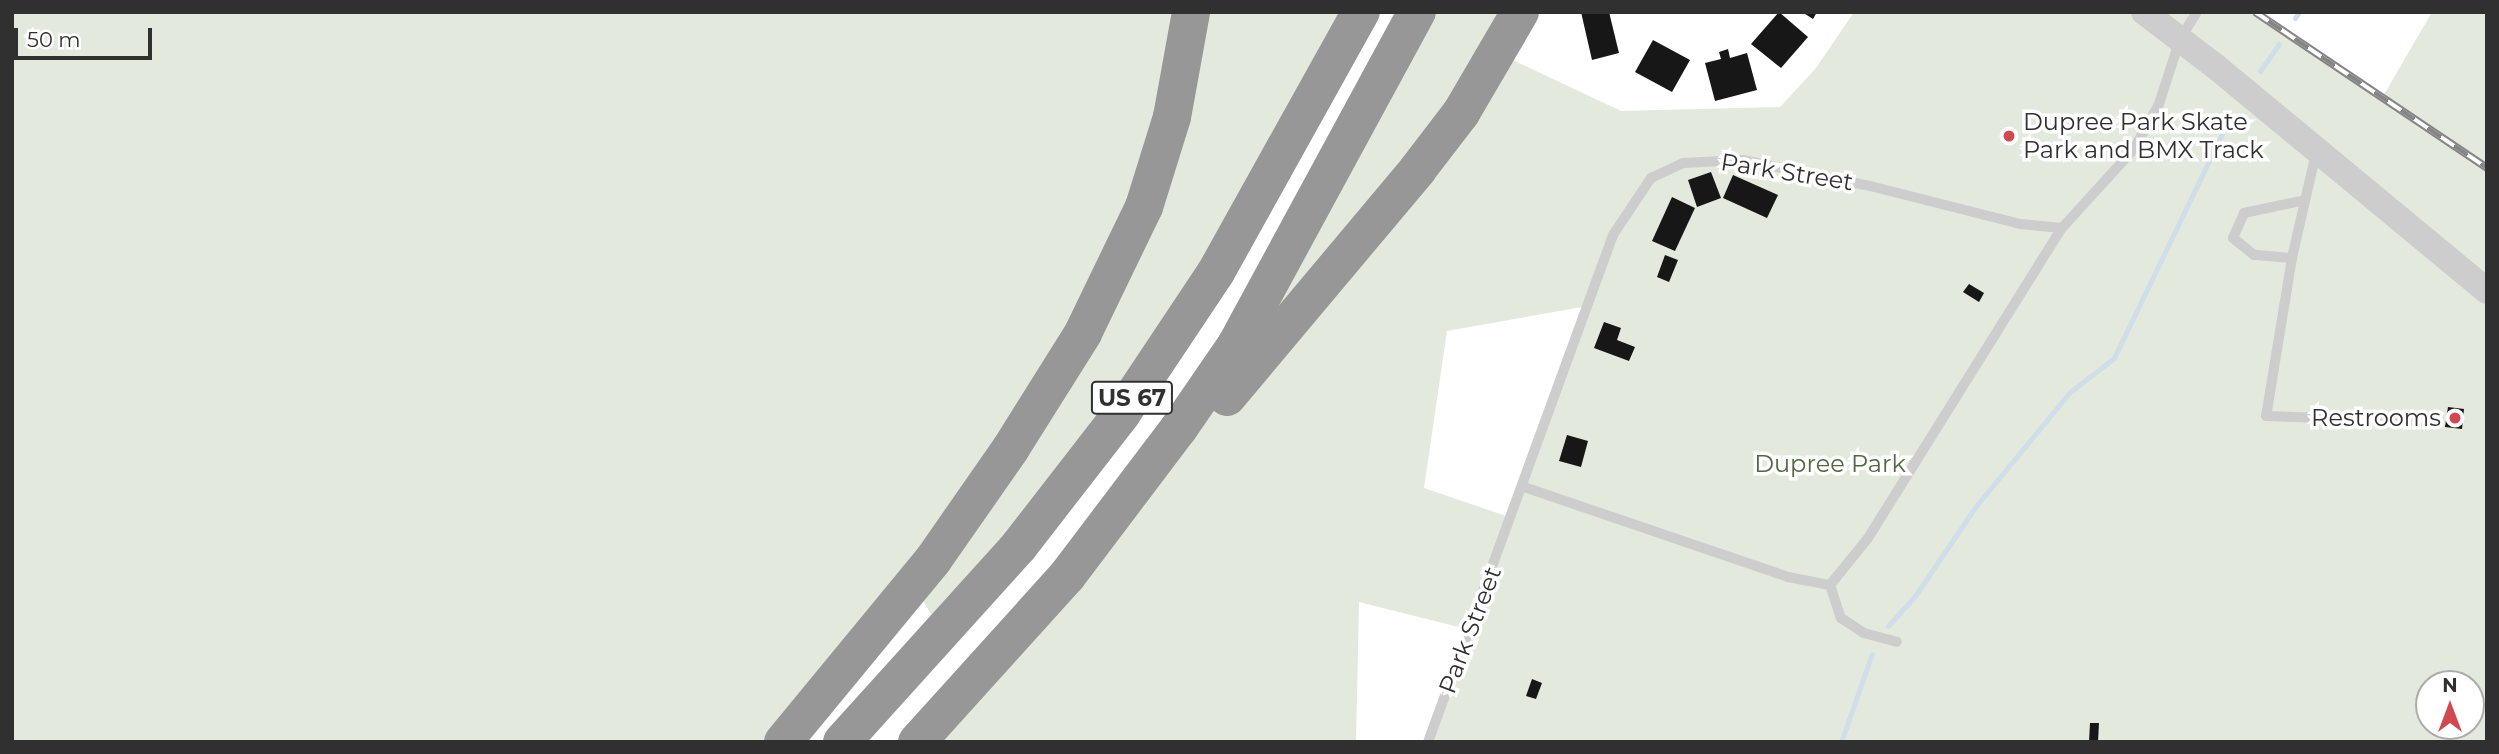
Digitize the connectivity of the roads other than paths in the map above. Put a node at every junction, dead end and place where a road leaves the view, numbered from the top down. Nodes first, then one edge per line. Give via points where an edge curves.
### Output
1 (1191, 12) edge
2 (1361, 12) edge
3 (1417, 12) edge
4 (1520, 12) edge
5 (2144, 12) edge
6 (2197, 12) edge
7 (2180, 39) junction
8 (2316, 150) junction
9 (2305, 200) junction
10 (2062, 228) junction
11 (2292, 258) junction
12 (2487, 291) edge
13 (2420, 421) dead end
14 (1524, 487) junction
15 (1119, 510) junction
16 (1830, 585) junction
17 (1897, 642) dead end
18 (783, 742) edge
19 (842, 742) edge
20 (917, 742) edge
21 (1428, 742) edge

1 - 18 highway via 1172,117 1152,184 1083,333 1011,448 933,559
2 - 19 highway, US 67 via 1222,261 1122,413 1019,546
3 - 15 highway, US 67 via 1236,345
4 - 15 highway via 1461,113 1418,169 1211,416
5 - 7 street
6 - 7 lane
7 - 8 street
7 - 10 lane via 2159,104 2134,149
8 - 9 lane
8 - 12 street
9 - 11 lane
9 - 11 lane via 2244,213 2233,238 2254,255
10 - 14 lane, Park Street via 2020,224 1742,160 1694,161 1663,170 1640,190 1614,235
10 - 16 lane via 1868,538
11 - 13 lane via 2266,416
14 - 16 lane via 1788,577
14 - 21 lane, Park Street
15 - 20 highway, US 67
16 - 17 lane via 1841,618 1864,633

